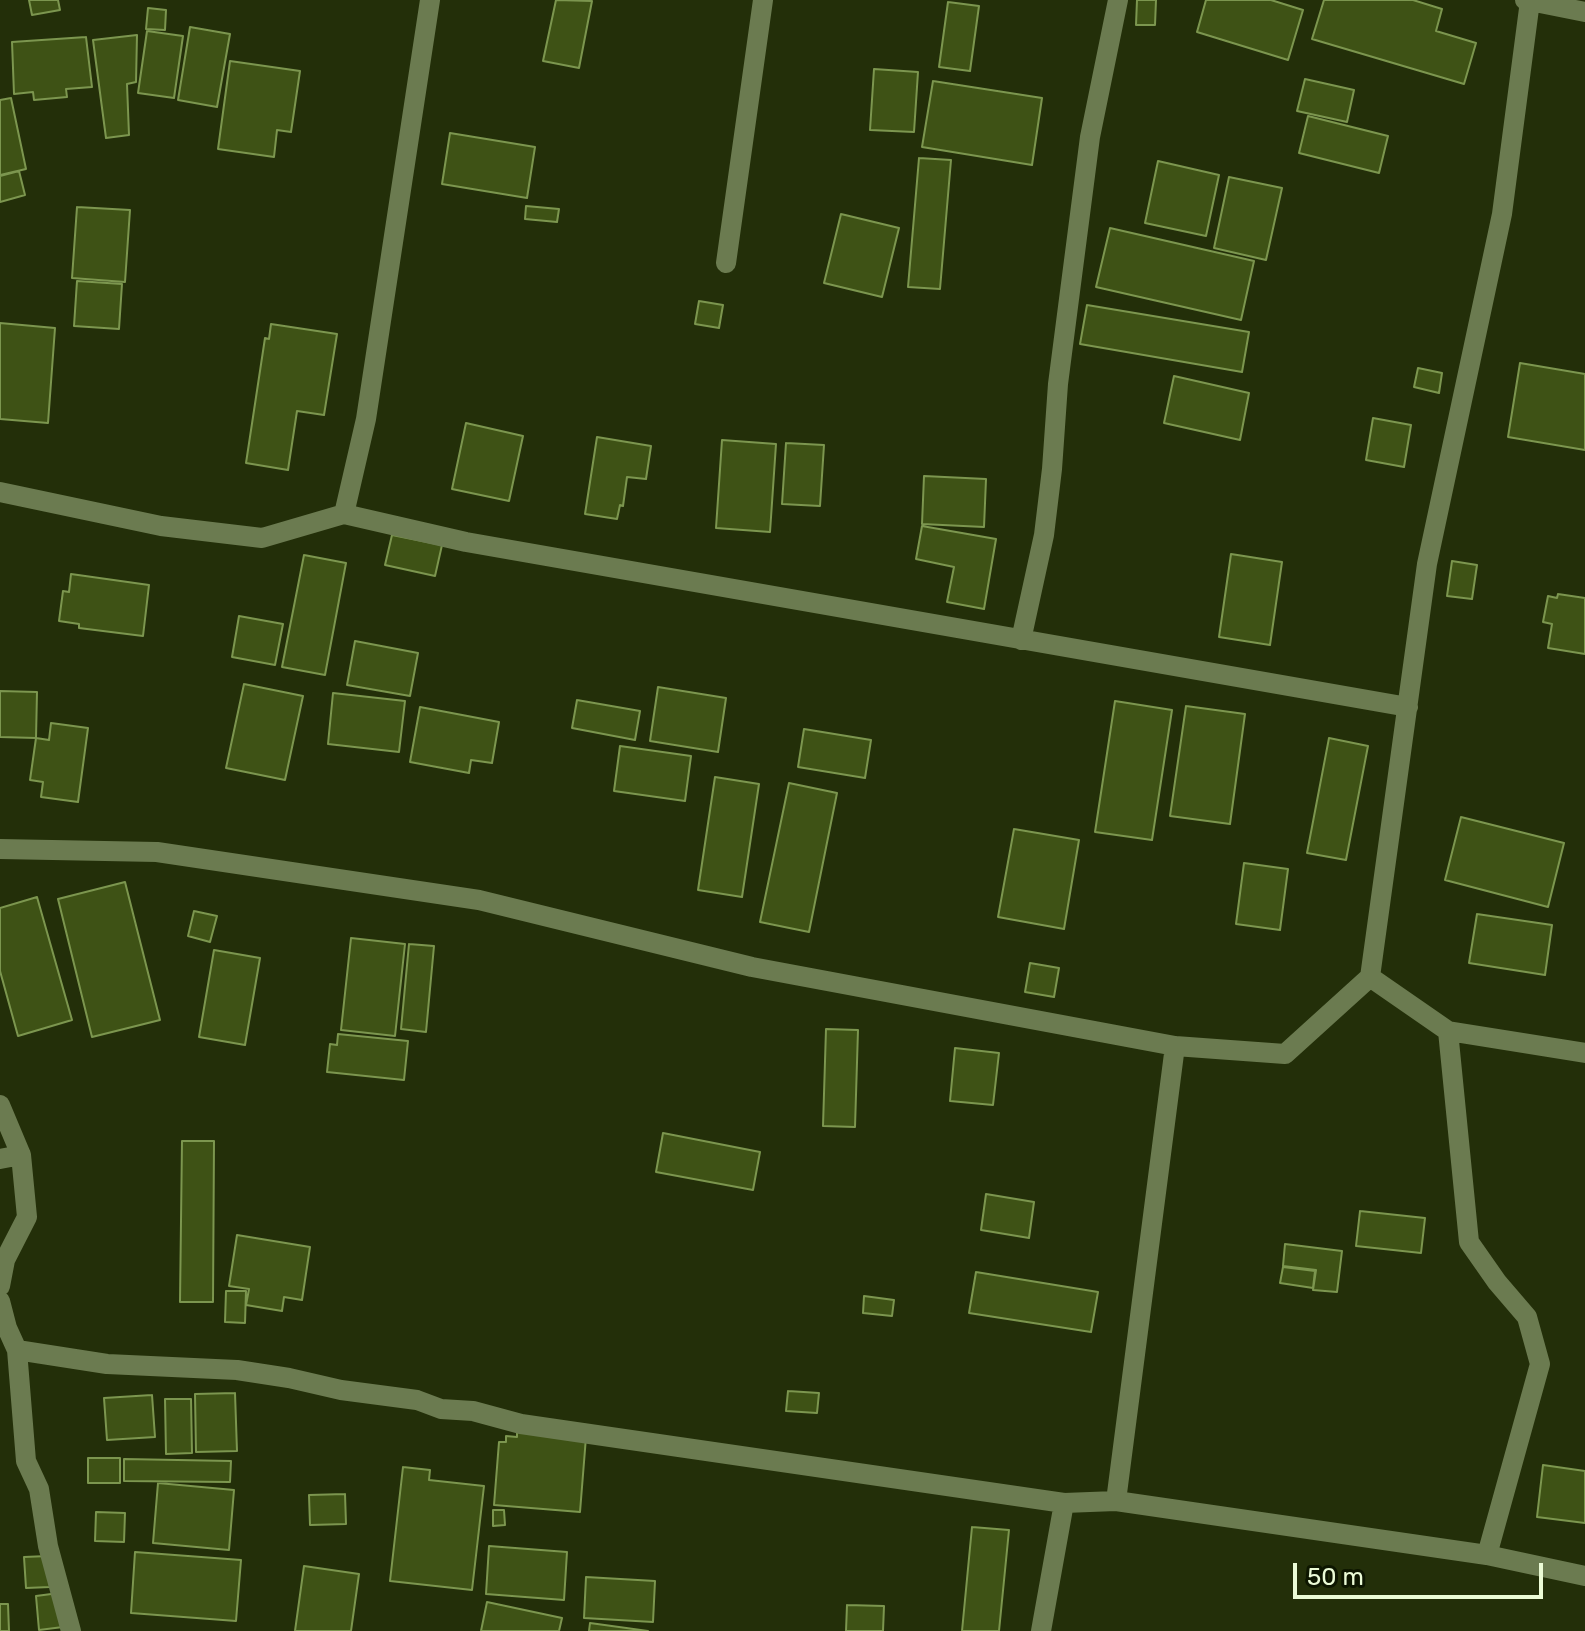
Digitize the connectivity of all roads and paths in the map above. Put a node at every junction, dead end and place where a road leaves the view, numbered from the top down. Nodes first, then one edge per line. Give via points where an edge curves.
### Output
1 (430, 0) edge
2 (763, 0) edge
3 (1118, 0) edge
4 (1527, 0) edge
5 (1585, 12) edge
6 (726, 263) dead end
7 (0, 492) edge
8 (344, 514) junction
9 (1021, 640) junction
10 (1408, 707) junction
11 (0, 849) edge
12 (1370, 977) junction
13 (1448, 1031) junction
14 (1175, 1046) junction
15 (1585, 1053) edge
16 (0, 1105) edge
17 (21, 1155) junction
18 (0, 1159) edge
19 (0, 1286) edge
20 (0, 1301) edge
21 (17, 1350) junction
22 (1116, 1501) junction
23 (1064, 1503) junction
24 (1487, 1555) junction
25 (1585, 1576) edge
26 (71, 1631) edge
27 (1041, 1631) edge

1 - 8 street via 366,419
2 - 6 street
3 - 9 street via 1090,137 1044,535
4 - 5 street
4 - 10 street via 1502,214 1427,564
7 - 8 street via 161,526 262,538
8 - 9 street via 466,542
9 - 10 street
10 - 12 street
11 - 14 street via 157,852 479,900 752,967
12 - 13 street
12 - 14 street via 1285,1054
13 - 15 street
13 - 24 street via 1469,1242 1527,1317 1540,1364
14 - 22 street
16 - 17 street
17 - 18 street
17 - 19 street via 27,1217 5,1260
20 - 21 street
21 - 23 street via 107,1364 263,1374 521,1424
21 - 26 street via 26,1461 39,1489
22 - 23 street
22 - 24 street
23 - 27 street
24 - 25 street

